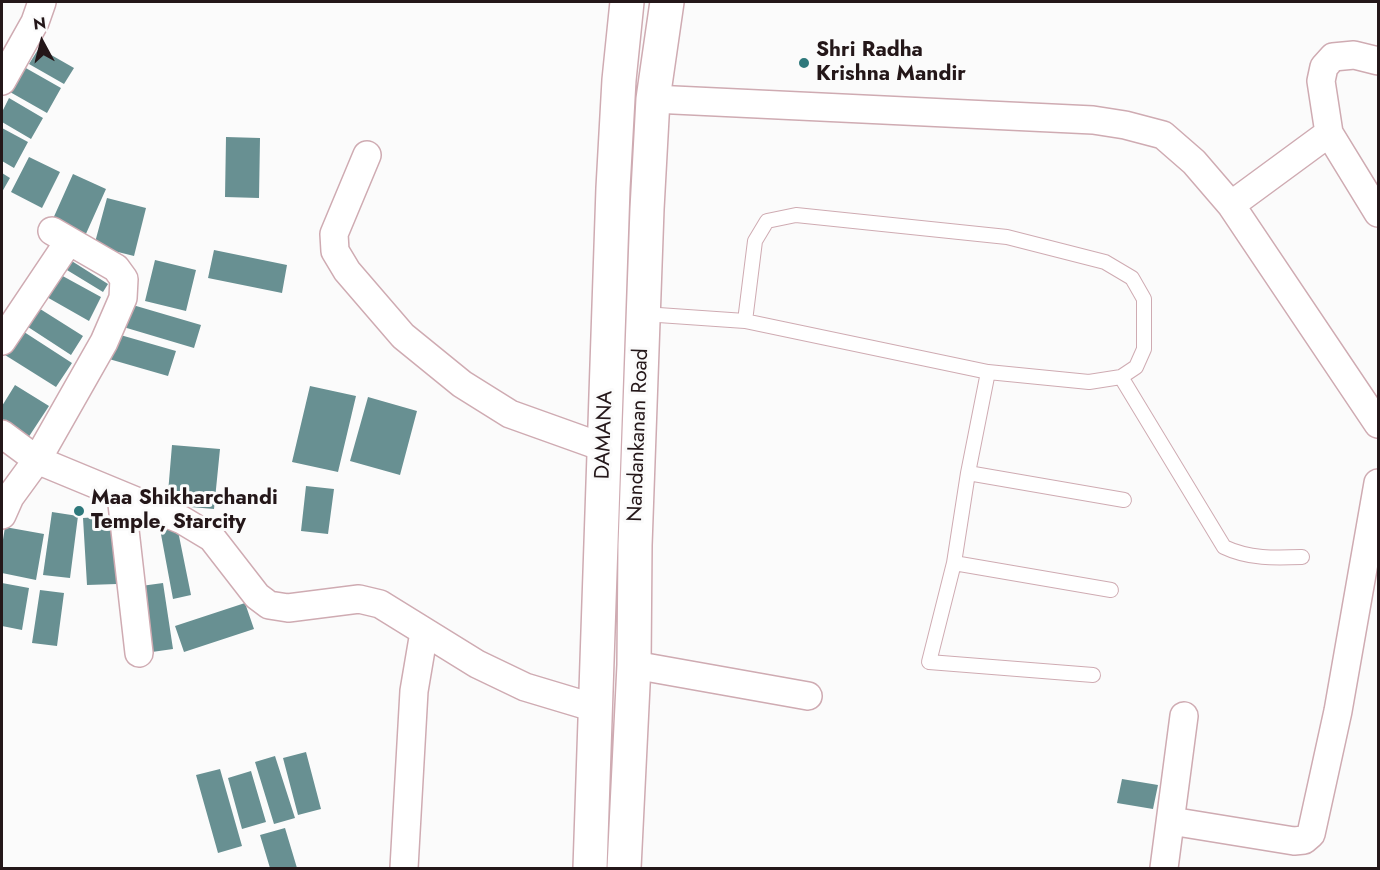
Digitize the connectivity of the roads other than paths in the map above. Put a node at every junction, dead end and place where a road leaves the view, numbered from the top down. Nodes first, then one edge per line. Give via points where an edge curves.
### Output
1 (42, 2) edge
2 (627, 2) edge
3 (667, 2) edge
4 (1378, 61) edge
5 (2, 81) edge
6 (653, 99) junction
7 (1329, 133) junction
8 (368, 155) dead end
9 (1231, 205) junction
10 (1378, 213) edge
11 (644, 314) junction
12 (745, 321) junction
13 (2, 341) edge
14 (988, 372) junction
15 (1121, 377) junction
16 (1378, 424) edge
17 (2, 434) edge
18 (605, 448) junction
19 (37, 460) junction
20 (968, 473) junction
21 (1378, 483) edge
22 (121, 495) junction
23 (1124, 500) dead end
24 (2, 515) edge
25 (1302, 557) dead end
26 (954, 563) junction
27 (1111, 590) dead end
28 (424, 632) junction
29 (139, 653) dead end
30 (634, 665) junction
31 (1093, 675) dead end
32 (808, 696) dead end
33 (595, 708) junction
34 (1184, 716) dead end
35 (1171, 821) junction
36 (404, 868) edge
37 (590, 868) edge
38 (624, 868) edge
39 (1164, 868) edge

1 - 5 street
2 - 18 main road, DAMANA via 613,189
3 - 6 main road, Nandankanan Road
4 - 7 street via 1354,55 1333,57 1324,67 1321,81
6 - 9 street via 1093,120 1125,125 1163,135 1194,162
6 - 11 main road, Nandankanan Road
7 - 9 street
7 - 10 street
8 - 18 street via 334,234 335,251 347,271 403,336 462,384 510,414
9 - 16 street
11 - 12 lane
11 - 30 main road, Nandankanan Road
12 - 14 lane
12 - 15 lane via 755,241 767,221 796,215 1007,237 1105,262 1132,278 1144,299 1144,349 1136,367
13 - 19 street via 60,236 116,268 123,279 123,298 104,342
14 - 15 lane via 1089,382
14 - 20 lane
15 - 25 lane via 1224,547 1270,558
17 - 19 street
18 - 33 main road, DAMANA
19 - 22 street
19 - 24 street
20 - 23 lane
20 - 26 lane
21 - 35 street via 1338,711 1311,834 1294,841
22 - 28 street via 182,520 212,538 257,597 269,605 288,608 359,599 380,604
22 - 29 street
26 - 27 lane
26 - 31 lane via 930,662
28 - 33 street via 525,687
28 - 36 street via 414,691
30 - 32 street
30 - 38 main road, Nandankanan Road
33 - 37 main road, DAMANA
34 - 35 street
35 - 39 street

